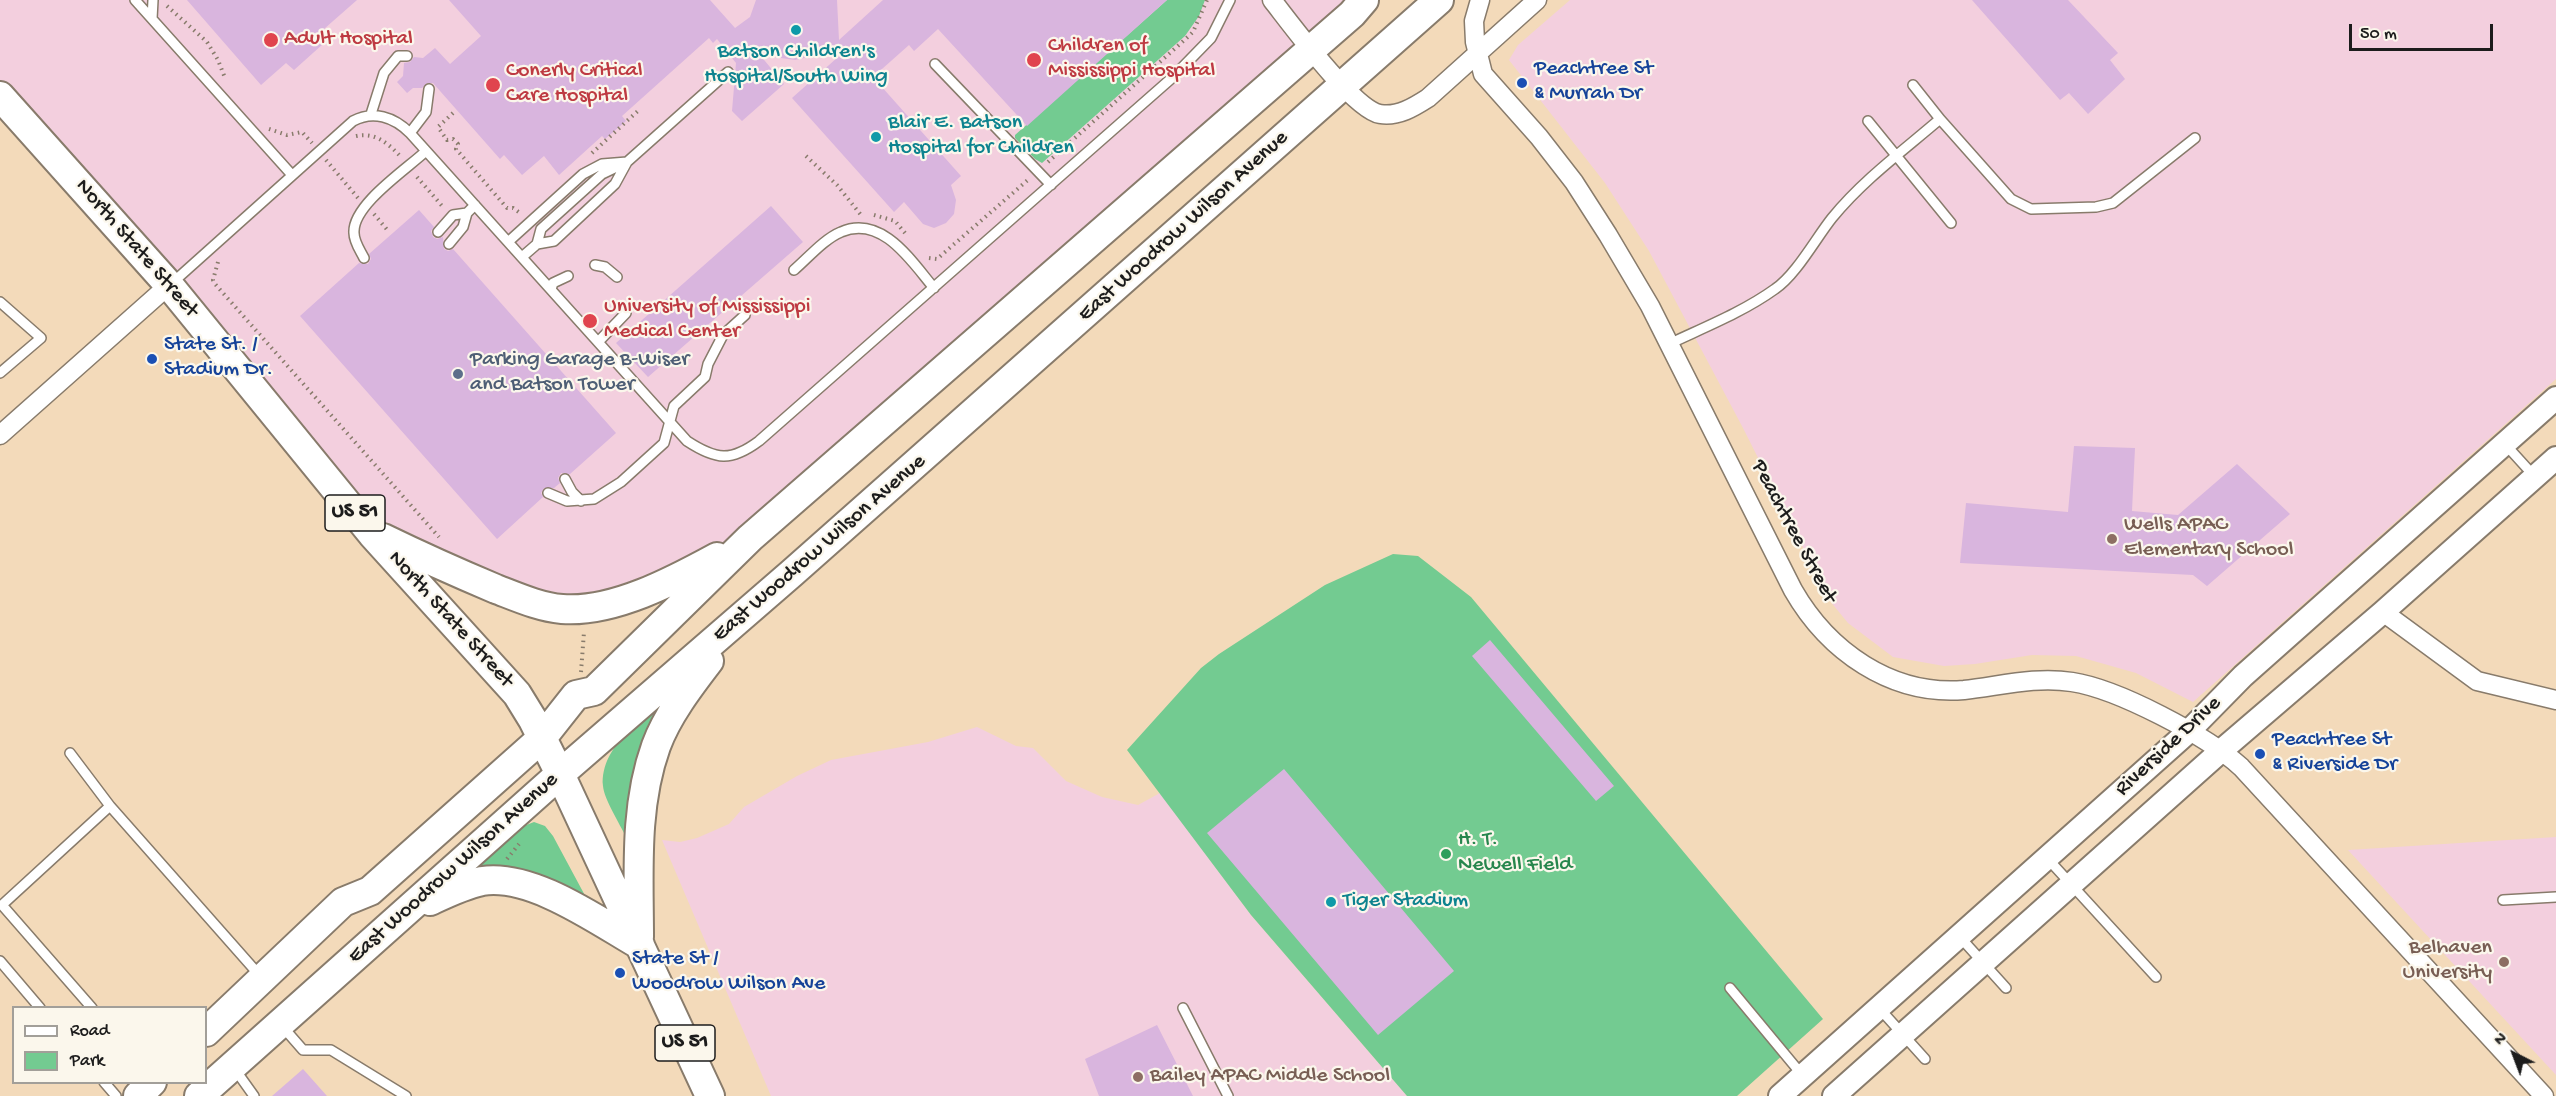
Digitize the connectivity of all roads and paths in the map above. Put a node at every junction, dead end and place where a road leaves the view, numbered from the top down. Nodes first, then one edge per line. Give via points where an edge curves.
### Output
1 (135, 0) edge
2 (153, 0) edge
3 (161, 0) edge
4 (1230, 0) edge
5 (1272, 0) edge
6 (1364, 0) edge
7 (1439, 0) edge
8 (1480, 0) edge
9 (1537, 0) edge
10 (152, 19) junction
11 (1311, 49) junction
12 (1477, 53) junction
13 (407, 56) dead end
14 (934, 64) dead end
15 (728, 72) dead end
16 (226, 79) dead end
17 (1913, 85) dead end
18 (1344, 86) junction
19 (429, 89) dead end
20 (0, 96) edge
21 (640, 109) dead end
22 (453, 113) dead end
23 (371, 114) junction
24 (1940, 119) junction
25 (1868, 121) dead end
26 (268, 129) dead end
27 (410, 134) junction
28 (2195, 138) dead end
29 (349, 142) dead end
30 (318, 151) junction
31 (426, 151) junction
32 (334, 155) dead end
33 (1897, 156) junction
34 (587, 157) dead end
35 (327, 161) junction
36 (627, 162) junction
37 (409, 166) junction
38 (318, 169) dead end
39 (292, 175) junction
40 (1051, 186) junction
41 (366, 205) junction
42 (475, 205) junction
43 (525, 212) dead end
44 (467, 213) junction
45 (453, 215) junction
46 (1951, 223) dead end
47 (389, 232) dead end
48 (438, 232) dead end
49 (508, 242) junction
50 (449, 244) dead end
51 (537, 244) junction
52 (223, 255) dead end
53 (522, 257) junction
54 (364, 258) dead end
55 (595, 265) dead end
56 (794, 270) dead end
57 (568, 276) dead end
58 (617, 277) dead end
59 (169, 285) junction
60 (934, 288) junction
61 (550, 289) junction
62 (0, 302) edge
63 (626, 313) dead end
64 (745, 315) dead end
65 (598, 342) junction
66 (1669, 344) junction
67 (0, 373) edge
68 (2556, 398) edge
69 (669, 420) junction
70 (0, 435) edge
71 (2505, 444) junction
72 (2556, 458) edge
73 (2535, 477) junction
74 (565, 478) dead end
75 (548, 493) dead end
76 (581, 501) junction
77 (372, 534) junction
78 (750, 538) junction
79 (442, 539) dead end
80 (570, 608) junction
81 (2383, 612) junction
82 (737, 622) junction
83 (576, 695) junction
84 (2556, 699) edge
85 (2188, 732) junction
86 (542, 738) junction
87 (2222, 750) junction
88 (69, 753) dead end
89 (560, 774) junction
90 (110, 806) junction
91 (2047, 858) junction
92 (2071, 885) junction
93 (2556, 897) edge
94 (2503, 900) dead end
95 (391, 926) junction
96 (1959, 936) junction
97 (640, 945) junction
98 (0, 961) edge
99 (1983, 963) junction
100 (2156, 977) dead end
101 (262, 979) junction
102 (1730, 988) dead end
103 (2006, 988) dead end
104 (38, 1006) edge
105 (90, 1006) edge
106 (1184, 1008) dead end
107 (1879, 1008) junction
108 (280, 1024) junction
109 (207, 1031) edge
110 (1903, 1035) junction
111 (1925, 1059) dead end
112 (233, 1066) junction
113 (105, 1084) edge
114 (151, 1084) edge
115 (1793, 1087) edge
116 (116, 1096) edge
117 (138, 1096) edge
118 (199, 1096) edge
119 (254, 1096) edge
120 (406, 1096) edge
121 (710, 1096) edge
122 (1228, 1096) edge
123 (1834, 1096) edge
124 (2544, 1096) edge

1 - 10 lane
2 - 10 lane
3 - 16 path via 207,42
4 - 40 lane via 1199,52
5 - 11 street
6 - 11 main road, East Woodrow Wilson Avenue
7 - 18 main road, East Woodrow Wilson Avenue
8 - 12 street, Peachtree Street via 1474,21
9 - 12 street
10 - 39 lane
11 - 18 street
11 - 78 main road, East Woodrow Wilson Avenue
12 - 18 street via 1428,98 1392,114 1379,114 1365,107
12 - 66 street, Peachtree Street via 1483,74 1560,164 1608,235
13 - 23 lane via 398,56 384,73
14 - 40 lane
15 - 36 lane
17 - 24 lane
18 - 82 main road, East Woodrow Wilson Avenue
19 - 27 lane via 426,112
20 - 59 main road, North State Street / US 51
21 - 34 path
22 - 43 path via 438,127 447,140 458,144 456,149 507,208
23 - 27 lane via 386,117
23 - 30 lane via 353,121
24 - 28 lane via 2011,199 2031,209 2113,203
24 - 33 lane
25 - 33 lane
26 - 30 path via 287,135 302,132
27 - 31 lane
29 - 37 path via 356,136 376,136
30 - 35 path
30 - 39 lane
31 - 37 lane
31 - 42 lane
32 - 35 path
33 - 46 lane
33 - 66 lane via 1833,217 1777,288
35 - 38 path
35 - 41 path
36 - 49 lane via 602,164 583,174
36 - 51 lane via 602,174 541,229
36 - 51 lane via 615,184 554,241
37 - 41 lane
37 - 45 path
39 - 59 lane
40 - 60 lane
41 - 47 path
41 - 54 lane via 357,216 353,231
42 - 44 lane
42 - 49 lane
44 - 45 lane
44 - 50 lane via 463,227
45 - 48 lane
49 - 53 lane
51 - 53 lane
52 - 79 path via 216,266 215,284
53 - 61 lane
55 - 58 lane via 605,267
56 - 60 lane via 842,231 874,231 896,243
57 - 61 lane
59 - 70 street
59 - 77 main road, North State Street / US 51
60 - 69 lane via 751,447 723,457 712,455 687,441
61 - 65 lane
62 - 67 lane via 41,338
63 - 65 lane
64 - 69 lane via 723,335 705,377 674,406
65 - 69 lane
66 - 85 street, Peachtree Street via 1806,614 1850,656 1898,682 1934,688 1961,690 2036,680 2072,682 2138,704
68 - 71 street, Riverside Drive
69 - 76 lane via 664,443 621,482 594,499
71 - 73 lane
71 - 85 street, Riverside Drive via 2243,676
72 - 73 street, Riverside Drive
73 - 81 street, Riverside Drive
74 - 76 lane
75 - 76 lane via 567,501
77 - 80 main road via 528,602
77 - 86 main road, North State Street / US 51 via 517,694
78 - 80 main road via 675,580 635,597
78 - 83 main road, East Woodrow Wilson Avenue via 594,692
80 - 83 path via 585,625
81 - 84 street via 2477,681
81 - 87 street, Riverside Drive
82 - 89 main road, East Woodrow Wilson Avenue
82 - 97 main road via 678,705 656,746 639,834
83 - 86 main road, East Woodrow Wilson Avenue
85 - 87 street, Peachtree Street
85 - 91 street, Riverside Drive
86 - 89 main road, North State Street / US 51
86 - 101 main road, East Woodrow Wilson Avenue via 369,891 343,902
87 - 92 street, Riverside Drive
87 - 124 street, Peachtree Street
88 - 90 lane
89 - 95 main road, East Woodrow Wilson Avenue
89 - 97 main road, North State Street / US 51
90 - 101 lane
90 - 105 lane via 2,905
91 - 92 lane
91 - 96 street, Riverside Drive
92 - 99 street, Riverside Drive
92 - 100 lane
93 - 94 lane
95 - 97 main road via 454,889 484,881 520,884 556,896
95 - 108 main road, East Woodrow Wilson Avenue
96 - 99 lane
96 - 107 street, Riverside Drive
97 - 121 main road, North State Street / US 51
98 - 104 lane
99 - 103 lane
99 - 110 street, Riverside Drive
101 - 109 main road, East Woodrow Wilson Avenue
102 - 115 lane
106 - 122 lane
107 - 110 lane
107 - 115 street, Riverside Drive
108 - 112 main road, East Woodrow Wilson Avenue
108 - 120 lane via 303,1050 331,1050
110 - 111 lane
110 - 123 street, Riverside Drive
112 - 118 main road, East Woodrow Wilson Avenue
112 - 119 lane
113 - 116 lane
114 - 117 main road

